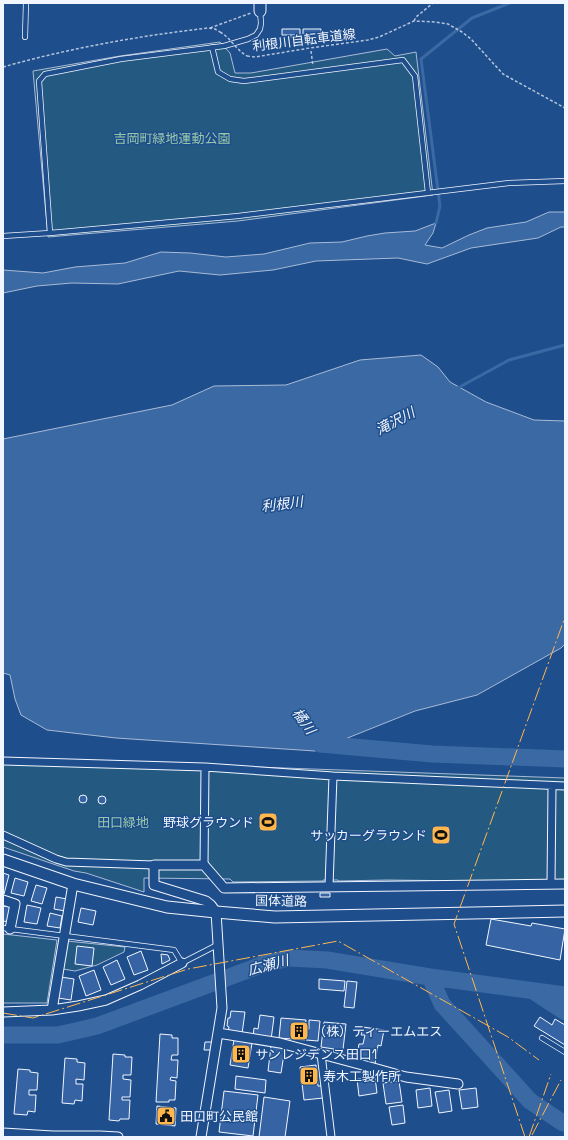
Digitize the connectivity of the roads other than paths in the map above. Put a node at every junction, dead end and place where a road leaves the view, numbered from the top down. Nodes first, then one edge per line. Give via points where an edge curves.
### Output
1 (26, 3) edge
2 (258, 9) edge
3 (25, 37) dead end
4 (212, 47) junction
5 (565, 181) edge
6 (428, 193) junction
7 (50, 233) junction
8 (3, 236) edge
9 (3, 761) edge
10 (205, 767) junction
11 (333, 776) junction
12 (552, 786) junction
13 (565, 786) edge
14 (3, 835) edge
15 (3, 860) edge
16 (154, 865) junction
17 (204, 865) junction
18 (73, 884) junction
19 (552, 884) junction
20 (565, 884) edge
21 (329, 886) junction
22 (3, 900) edge
23 (565, 911) edge
24 (216, 912) junction
25 (7, 928) edge
26 (64, 936) junction
27 (219, 944) junction
28 (182, 963) junction
29 (52, 1010) junction
30 (3, 1012) edge
31 (218, 1032) junction
32 (542, 1038) dead end
33 (565, 1052) edge
34 (321, 1054) junction
35 (458, 1084) dead end
36 (3, 1133) edge
37 (100, 1136) edge
38 (53, 1137) edge
39 (118, 1137) edge
40 (201, 1137) edge
41 (331, 1137) edge

1 - 3 lane
2 - 4 lane via 261,23 256,35 224,46
4 - 6 lane via 218,72 230,79 244,81 403,60 415,76
4 - 7 lane via 121,59 45,74 39,81
5 - 6 lane via 509,183
6 - 7 lane via 238,216
7 - 8 lane
9 - 10 street
10 - 11 street
10 - 17 street
11 - 12 street
11 - 21 street
12 - 13 street
12 - 19 street
14 - 16 street via 66,862
15 - 18 street, 国体道路
16 - 17 street
16 - 24 street via 154,885 206,901
17 - 21 street via 224,888
18 - 24 street, 国体道路 via 167,907
18 - 26 street
19 - 20 street
19 - 21 street
22 - 25 street via 15,904
23 - 24 street, 国体道路 via 274,917
24 - 27 street
25 - 26 lane
26 - 28 lane via 174,950
26 - 29 street
27 - 28 lane
27 - 31 street via 222,1008
28 - 29 street via 106,1000
29 - 30 street
31 - 34 street
31 - 40 street
32 - 33 lane
34 - 35 street via 406,1077
34 - 41 street
36 - 38 street
37 - 38 street
37 - 39 street

